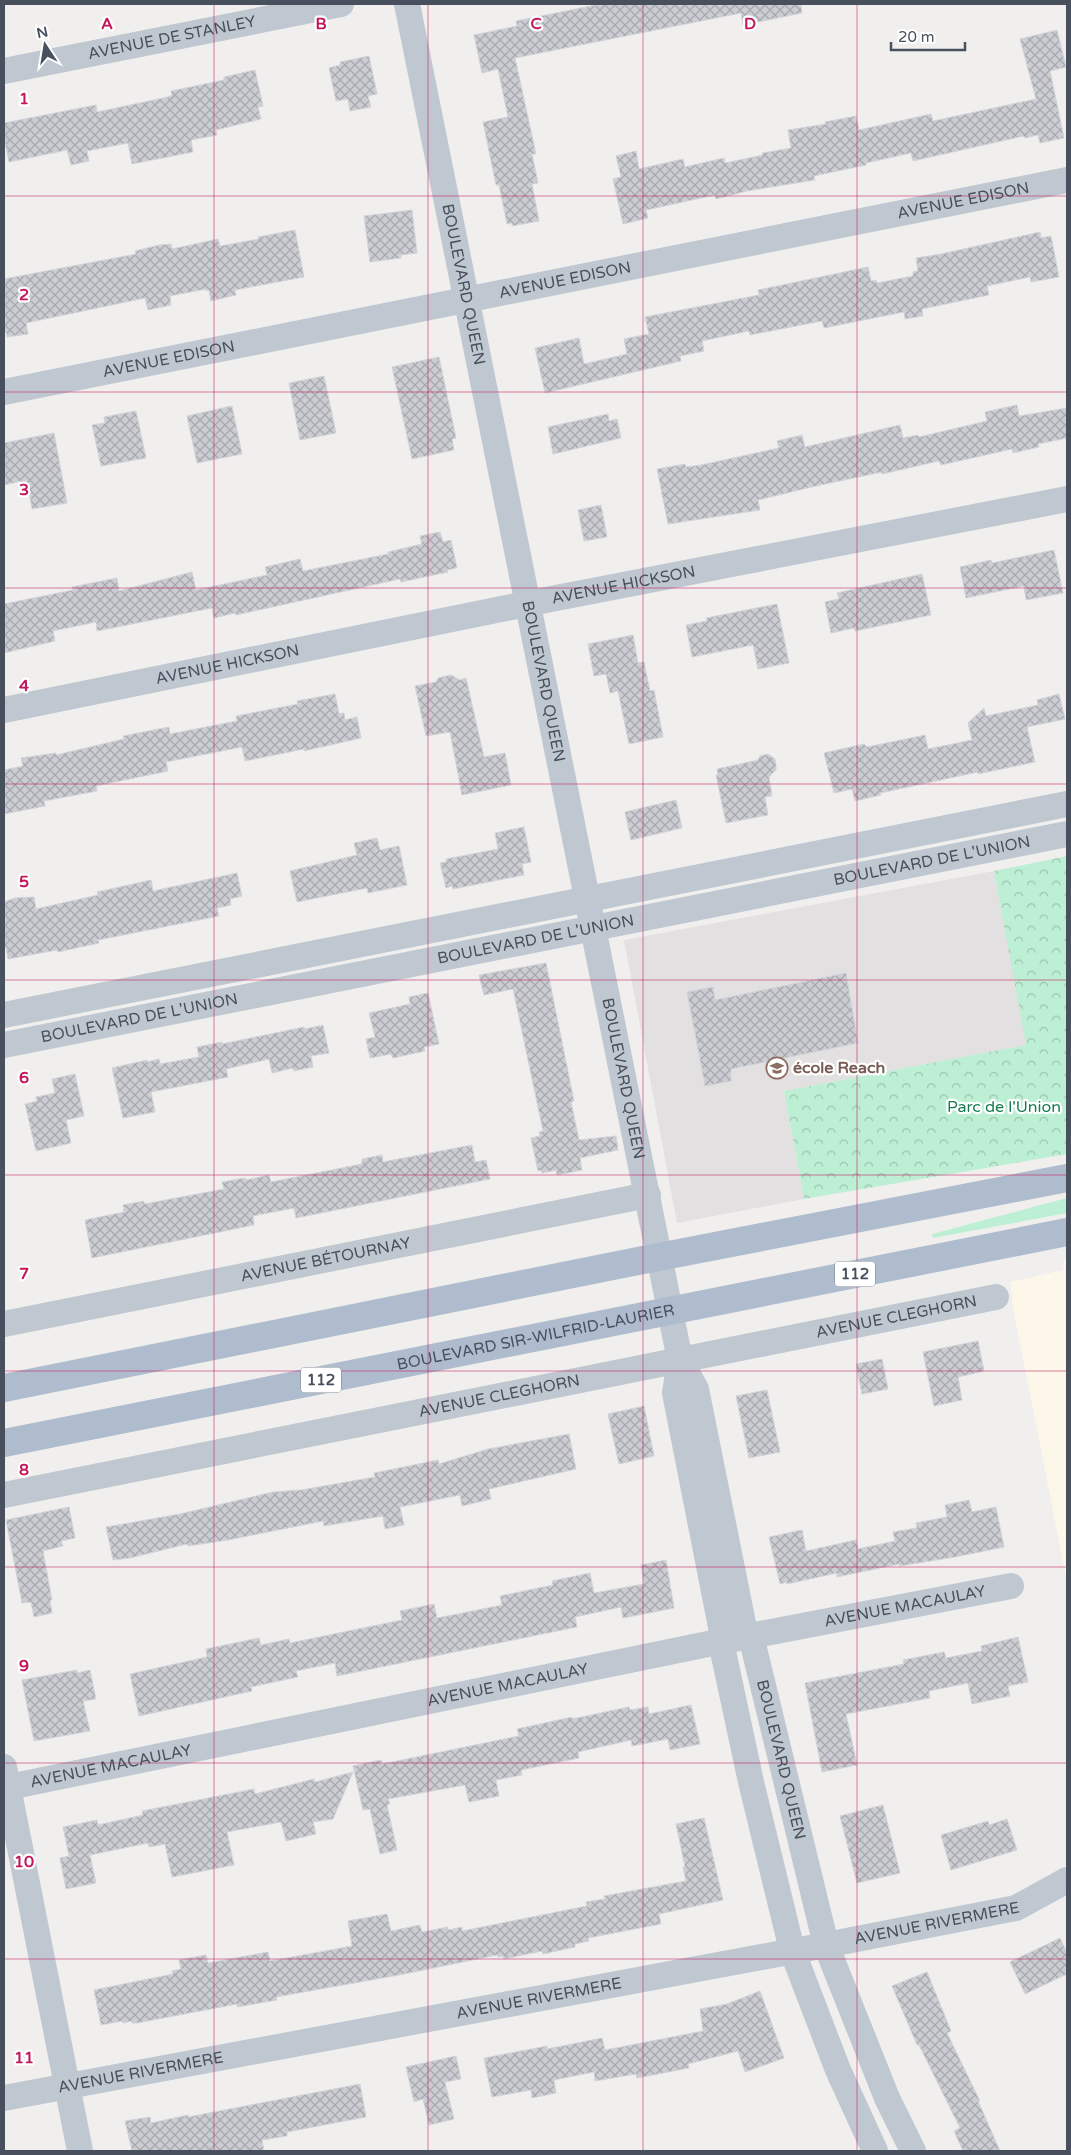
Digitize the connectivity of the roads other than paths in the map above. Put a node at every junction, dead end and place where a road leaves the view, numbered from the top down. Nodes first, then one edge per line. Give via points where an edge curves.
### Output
1 (341, 4) edge
2 (407, 4) edge
3 (4, 71) edge
4 (1067, 180) edge
5 (467, 299) junction
6 (4, 392) edge
7 (1067, 499) edge
8 (528, 604) junction
9 (4, 710) edge
10 (1067, 804) edge
11 (1067, 834) edge
12 (589, 900) junction
13 (595, 929) junction
14 (4, 1015) edge
15 (4, 1045) edge
16 (1067, 1178) edge
17 (648, 1195) junction
18 (1067, 1232) edge
19 (660, 1257) junction
20 (996, 1297) dead end
21 (671, 1310) junction
22 (4, 1324) edge
23 (680, 1360) junction
24 (4, 1388) edge
25 (4, 1444) edge
26 (4, 1495) edge
27 (1011, 1586) dead end
28 (752, 1636) junction
29 (720, 1642) junction
30 (5, 1781) edge
31 (1067, 1880) edge
32 (826, 1945) junction
33 (792, 1950) junction
34 (67, 2086) junction
35 (4, 2098) edge
36 (80, 2151) edge
37 (875, 2151) edge
38 (913, 2151) edge

1 - 3 street, AVENUE DE STANLEY
2 - 5 street, BOULEVARD QUEEN
4 - 5 street, AVENUE EDISON
5 - 6 street, AVENUE EDISON
5 - 8 street, BOULEVARD QUEEN
7 - 8 street, AVENUE HICKSON
8 - 9 street, AVENUE HICKSON
8 - 12 street, BOULEVARD QUEEN
10 - 12 street, BOULEVARD DE L'UNION
11 - 13 street, BOULEVARD DE L'UNION
12 - 13 street, BOULEVARD QUEEN
12 - 14 street, BOULEVARD DE L'UNION
13 - 15 street, BOULEVARD DE L'UNION
13 - 17 street, BOULEVARD QUEEN
16 - 19 main road
17 - 19 street, BOULEVARD QUEEN
17 - 22 street, AVENUE BÉTOURNAY
18 - 21 main road, BOULEVARD SIR-WILFRID-LAURIER / 112
19 - 21 street, BOULEVARD QUEEN
19 - 24 main road
20 - 23 street, AVENUE CLEGHORN
21 - 23 street, BOULEVARD QUEEN
21 - 25 main road, BOULEVARD SIR-WILFRID-LAURIER / 112
23 - 26 street, AVENUE CLEGHORN
23 - 28 street, BOULEVARD QUEEN via 696,1389 744,1628
23 - 29 street, BOULEVARD QUEEN via 675,1393 722,1632
27 - 28 street, AVENUE MACAULAY
28 - 29 street, AVENUE MACAULAY
28 - 32 street, BOULEVARD QUEEN
29 - 30 street, AVENUE MACAULAY
29 - 33 street, BOULEVARD QUEEN
30 - 34 street
31 - 32 street, AVENUE RIVERMERE via 1016,1908
32 - 33 street, AVENUE RIVERMERE
32 - 38 street, BOULEVARD QUEEN via 887,2098
33 - 34 street, AVENUE RIVERMERE
33 - 37 street, BOULEVARD QUEEN via 838,2070
34 - 35 street, AVENUE RIVERMERE
34 - 36 street

